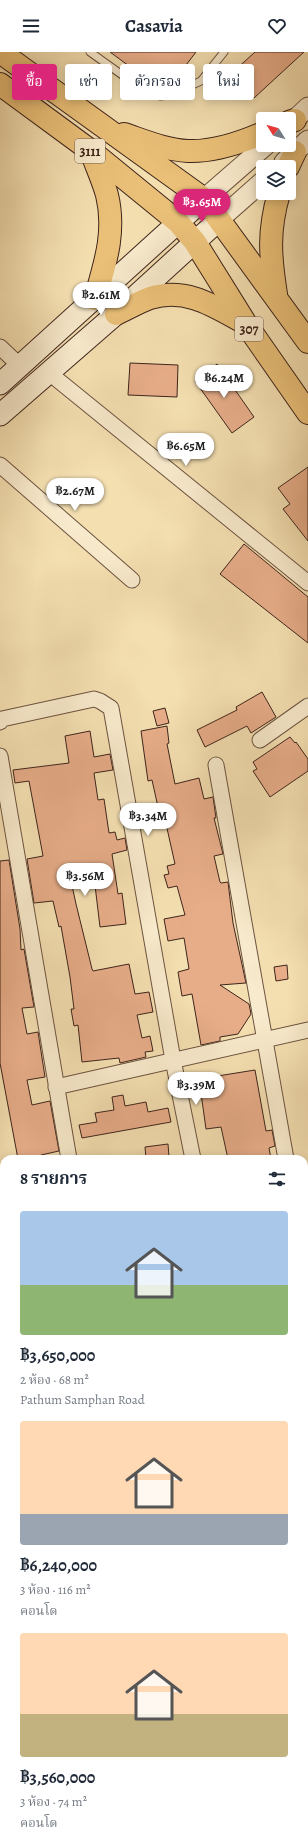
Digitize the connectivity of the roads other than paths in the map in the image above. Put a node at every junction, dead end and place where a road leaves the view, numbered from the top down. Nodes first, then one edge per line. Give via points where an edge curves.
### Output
1 (0, 52) edge
2 (90, 52) edge
3 (224, 52) edge
4 (0, 84) edge
5 (102, 126) junction
6 (256, 136) edge
7 (91, 151) junction
8 (258, 152) edge
9 (297, 153) edge
10 (288, 160) edge
11 (256, 187) edge
12 (204, 199) junction
13 (278, 200) edge
14 (220, 219) junction
15 (178, 222) junction
16 (195, 242) junction
17 (277, 297) junction
18 (95, 299) junction
19 (116, 314) junction
20 (246, 324) junction
21 (308, 342) edge
22 (0, 347) edge
23 (20, 366) junction
24 (48, 372) junction
25 (0, 384) edge
26 (308, 413) edge
27 (0, 415) edge
28 (0, 465) edge
29 (132, 580) dead end
30 (308, 583) edge
31 (308, 706) edge
32 (0, 722) edge
33 (260, 740) dead end
34 (0, 756) edge
35 (216, 765) dead end
36 (308, 1030) edge
37 (266, 1040) junction
38 (173, 1060) junction
39 (56, 1087) junction
40 (67, 1155) edge
41 (192, 1155) edge
42 (285, 1155) edge

1 - 5 main road, 3111
2 - 3 lane via 139,87 160,96 170,95 201,81
4 - 7 main road, 3111
5 - 6 main road via 164,148 188,151 223,146
5 - 12 main road, 3111
7 - 15 main road, 3111
7 - 18 main road via 106,193 111,232 108,255
8 - 12 street
9 - 10 street
11 - 14 street
12 - 14 main road
12 - 15 main road
13 - 17 main road via 270,235
14 - 16 main road
14 - 17 main road
15 - 16 main road
15 - 18 main road
16 - 19 main road
16 - 20 main road, 307
17 - 21 main road
18 - 23 main road
19 - 20 main road via 151,298 175,295 204,300
19 - 24 main road
20 - 26 main road, 307
22 - 23 street
23 - 25 main road
24 - 27 main road
24 - 30 street
28 - 29 street
31 - 33 street
32 - 38 street via 2,719 94,699 112,708
34 - 39 street
35 - 37 street
36 - 37 street
37 - 38 street
37 - 42 street
38 - 39 street
38 - 41 street
39 - 40 street

